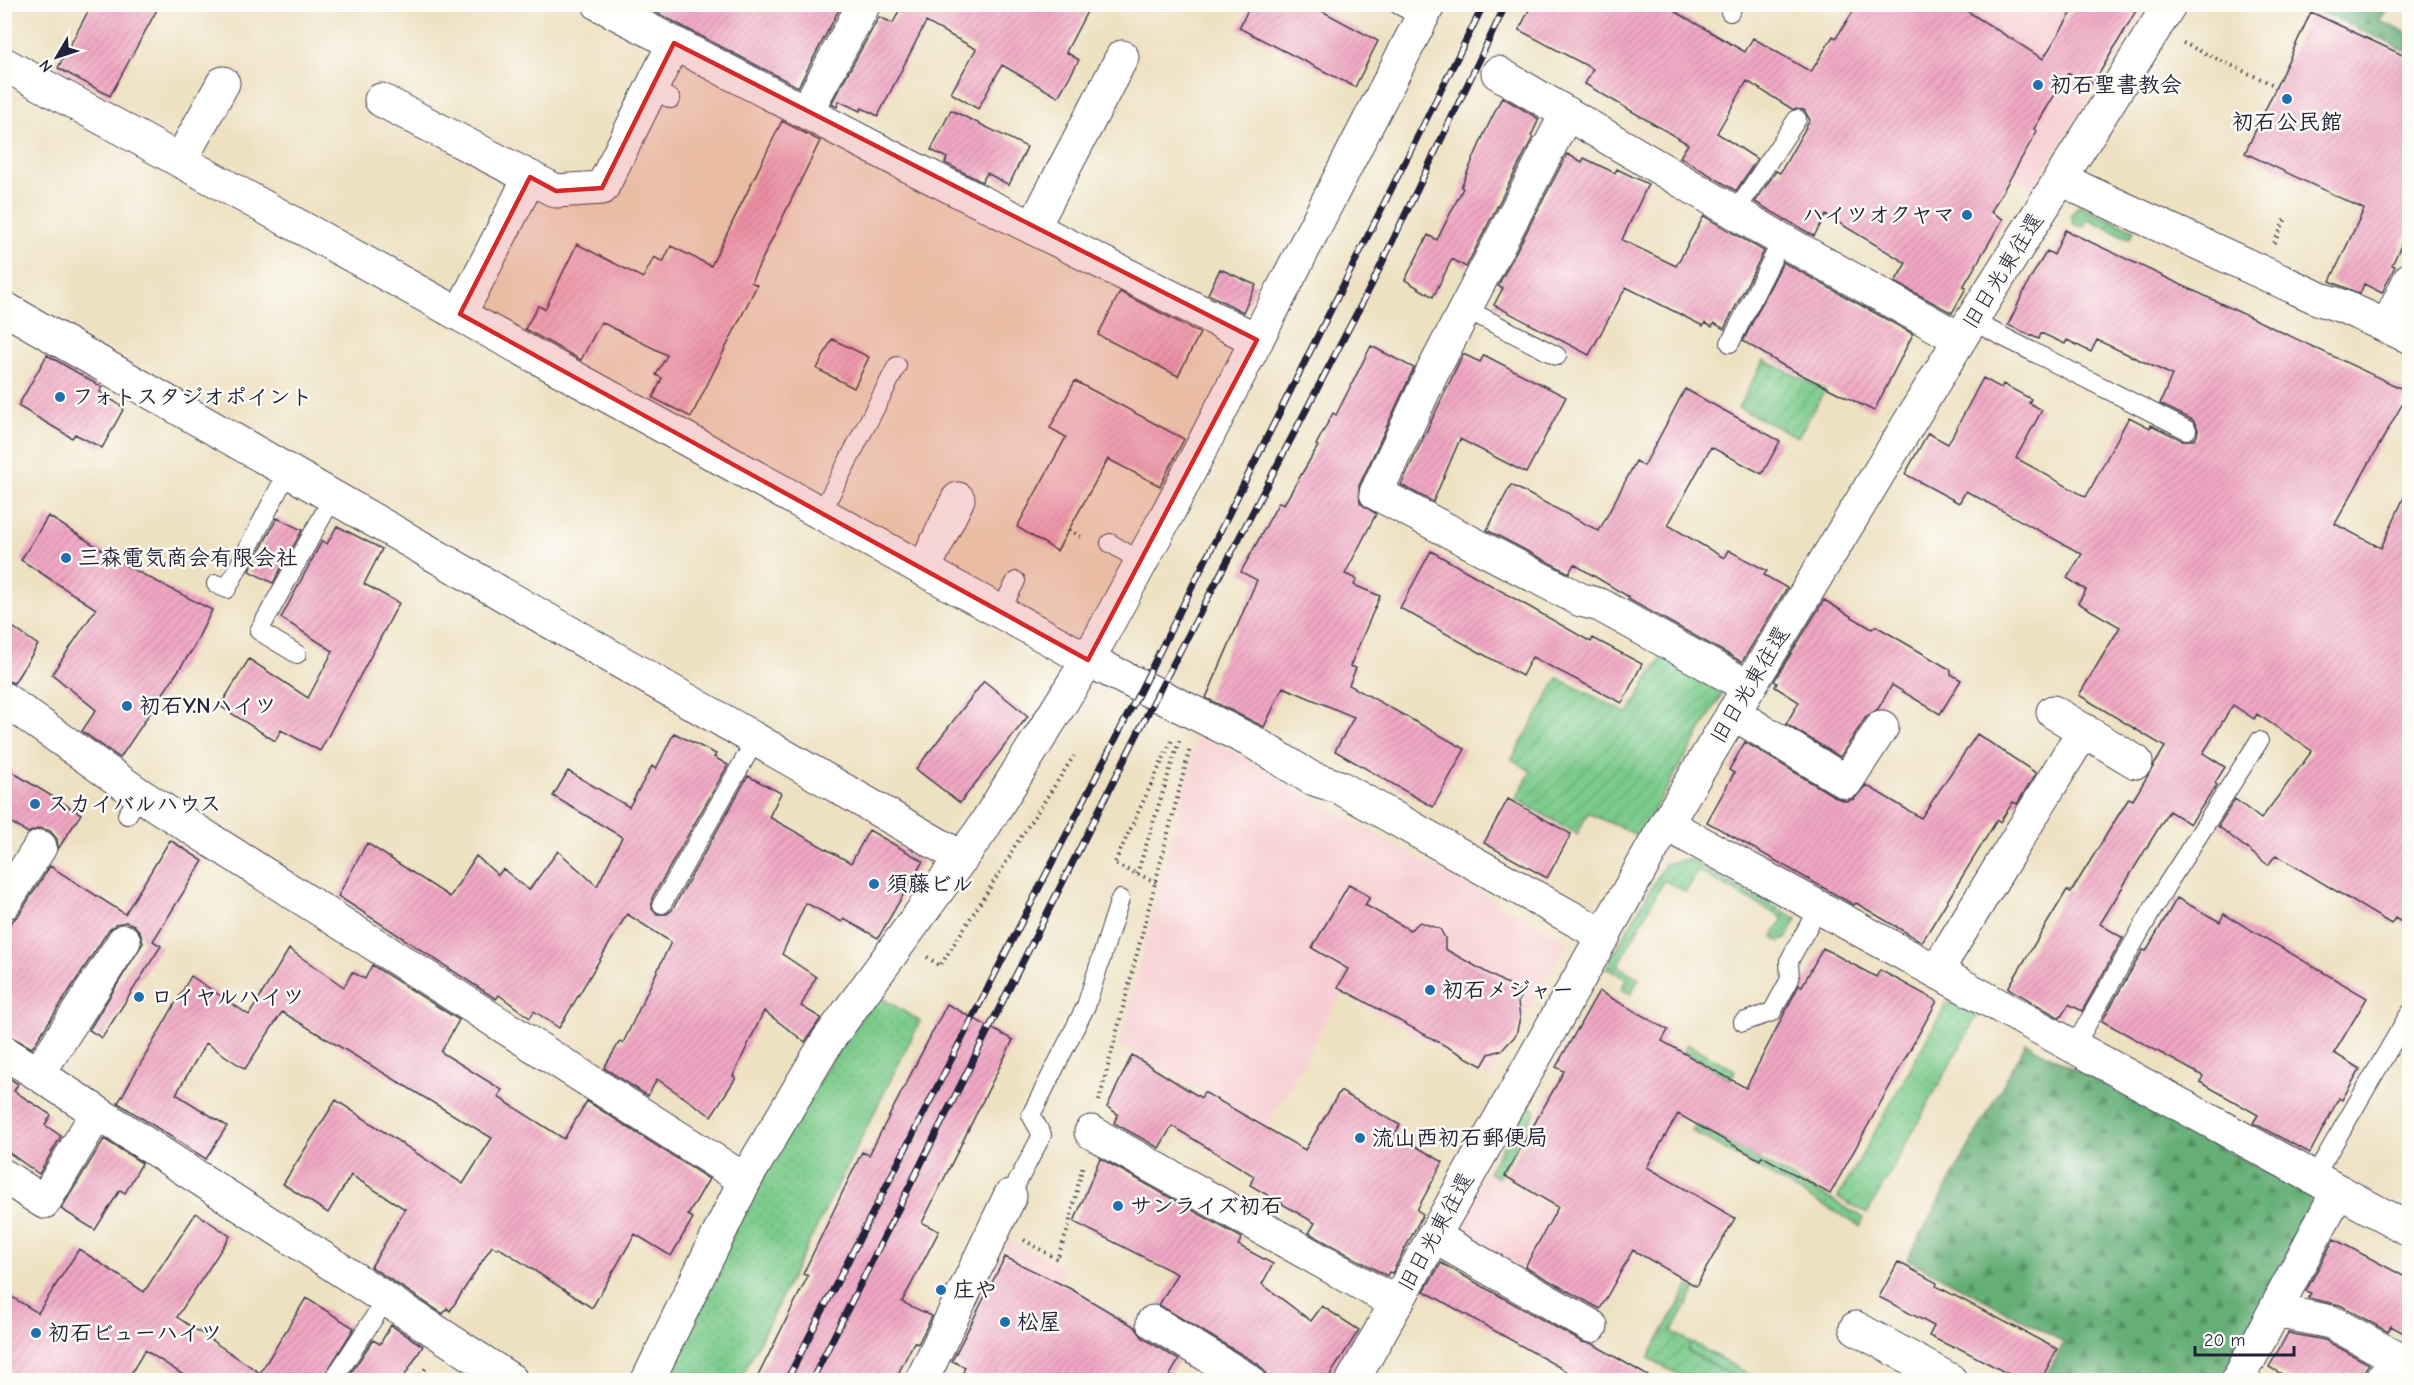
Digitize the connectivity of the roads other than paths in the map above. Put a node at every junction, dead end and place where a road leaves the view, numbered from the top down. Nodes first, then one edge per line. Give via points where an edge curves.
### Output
1 (599, 4) edge
2 (864, 4) edge
3 (2170, 4) edge
4 (1416, 9) edge
5 (674, 43) junction
6 (1122, 57) dead end
7 (4, 64) edge
8 (1498, 74) dead end
9 (223, 83) dead end
10 (381, 100) dead end
11 (806, 112) junction
12 (1567, 113) junction
13 (1797, 119) dead end
14 (180, 161) junction
15 (530, 177) junction
16 (2061, 177) junction
17 (1735, 212) junction
18 (1035, 226) junction
19 (1782, 240) junction
20 (2409, 279) edge
21 (4, 308) edge
22 (1466, 309) junction
23 (460, 314) junction
24 (1966, 330) junction
25 (2398, 332) edge
26 (1257, 340) junction
27 (1730, 342) dead end
28 (1557, 356) dead end
29 (897, 366) dead end
30 (2187, 430) dead end
31 (288, 471) junction
32 (333, 497) junction
33 (958, 499) dead end
34 (821, 513) junction
35 (1110, 543) dead end
36 (1140, 561) junction
37 (924, 569) junction
38 (1016, 580) dead end
39 (216, 584) dead end
40 (1000, 611) junction
41 (297, 654) dead end
42 (1088, 660) junction
43 (4, 699) edge
44 (1741, 700) junction
45 (2053, 712) dead end
46 (1882, 728) dead end
47 (2084, 730) junction
48 (756, 739) junction
49 (2259, 741) dead end
50 (2136, 762) dead end
51 (1666, 824) junction
52 (40, 847) dead end
53 (962, 858) junction
54 (1120, 899) dead end
55 (4, 903) edge
56 (662, 904) dead end
57 (1820, 907) junction
58 (1604, 936) junction
59 (124, 942) dead end
60 (1937, 970) junction
61 (2409, 1013) edge
62 (1743, 1022) dead end
63 (2074, 1047) junction
64 (4, 1052) edge
65 (38, 1074) junction
66 (97, 1113) junction
67 (1091, 1132) road end
68 (4, 1176) edge
69 (745, 1180) junction
70 (2326, 1184) junction
71 (1010, 1196) joint
72 (2409, 1230) edge
73 (1433, 1236) junction
74 (385, 1301) junction
75 (1396, 1303) junction
76 (2276, 1311) junction
77 (1153, 1322) dead end
78 (1591, 1326) dead end
79 (1856, 1328) dead end
80 (333, 1380) edge
81 (512, 1380) edge
82 (648, 1380) edge
83 (922, 1380) edge
84 (1248, 1380) edge
85 (1353, 1380) edge
86 (1950, 1380) edge
87 (2238, 1380) edge
88 (2382, 1380) edge

1 - 5 street
2 - 11 street
3 - 16 street, 旧日光東往還
4 - 26 street
5 - 11 street
5 - 15 street via 661,94 602,188 556,191
6 - 18 street
7 - 14 street
8 - 12 street
9 - 14 street
10 - 15 street
11 - 18 street
12 - 17 street
12 - 22 street
13 - 17 lane
14 - 23 street
15 - 23 street
16 - 24 street, 旧日光東往還
16 - 25 street
17 - 19 street
18 - 26 street
19 - 24 street
19 - 27 lane
20 - 25 street
21 - 31 street
22 - 28 lane
22 - 44 street via 1376,493 1581,600 1600,605
23 - 34 street
24 - 30 lane
24 - 44 street, 旧日光東往還
26 - 36 street
29 - 34 lane
31 - 32 street
31 - 39 lane via 227,589
32 - 41 lane via 259,631
32 - 48 street via 424,560
33 - 37 street
34 - 37 street
35 - 36 lane
36 - 42 street
37 - 40 street
38 - 40 lane
40 - 42 street
42 - 53 street
42 - 58 street via 1191,727 1253,742 1311,778 1339,788
43 - 69 street via 133,805
44 - 46 street via 1846,782
44 - 51 street, 旧日光東往還
45 - 47 street
47 - 50 street
47 - 60 street
48 - 53 street
48 - 56 lane
49 - 63 lane via 2166,886
51 - 57 street
51 - 58 street, 旧日光東往還
52 - 55 street
53 - 69 street via 828,1040
54 - 71 lane via 1086,1005 1031,1115 1042,1135
57 - 60 street
57 - 62 lane via 1789,961 1790,980 1772,1012
58 - 73 street, 旧日光東往還
59 - 65 street
60 - 63 street
61 - 70 lane
63 - 70 street
64 - 65 street
65 - 66 street
66 - 68 street via 44,1202
66 - 74 street
67 - 75 street
69 - 82 street
70 - 72 street
70 - 76 street
71 - 83 street
73 - 75 street, 旧日光東往還
73 - 78 street
74 - 80 lane
74 - 81 street
75 - 85 street, 旧日光東往還
76 - 87 street
76 - 88 street via 2331,1322 2395,1357
77 - 84 street
79 - 86 street

